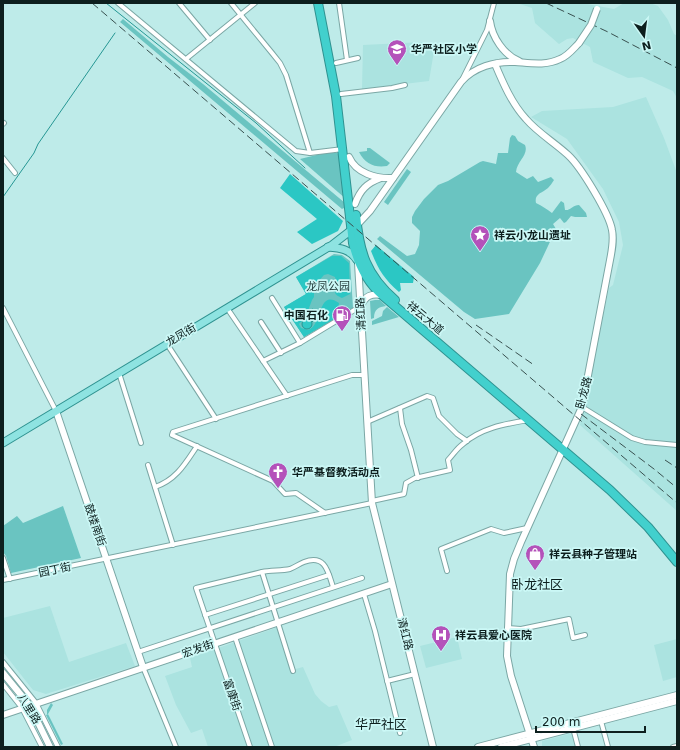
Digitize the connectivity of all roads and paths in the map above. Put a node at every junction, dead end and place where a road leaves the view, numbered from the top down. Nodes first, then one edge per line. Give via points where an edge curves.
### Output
1 (118, 3) edge
2 (179, 3) edge
3 (232, 3) edge
4 (255, 3) edge
5 (318, 3) edge
6 (324, 3) edge
7 (339, 3) edge
8 (493, 3) edge
9 (597, 6) edge
10 (241, 14) junction
11 (490, 21) junction
12 (210, 40) junction
13 (358, 58) dead end
14 (186, 59) junction
15 (347, 60) junction
16 (336, 63) junction
17 (528, 63) junction
18 (495, 64) junction
19 (461, 82) junction
20 (405, 85) dead end
21 (341, 94) junction
22 (343, 149) junction
23 (310, 153) junction
24 (349, 156) junction
25 (3, 158) edge
26 (15, 173) dead end
27 (382, 178) junction
28 (393, 178) junction
29 (355, 204) junction
30 (354, 228) junction
31 (328, 247) junction
32 (358, 261) junction
33 (382, 295) junction
34 (272, 298) dead end
35 (361, 306) junction
36 (3, 308) edge
37 (227, 308) junction
38 (261, 322) dead end
39 (300, 343) junction
40 (167, 344) junction
41 (281, 353) junction
42 (263, 361) junction
43 (119, 373) junction
44 (364, 375) junction
45 (287, 396) junction
46 (582, 407) junction
47 (400, 408) junction
48 (56, 410) junction
49 (216, 419) junction
50 (528, 420) junction
51 (367, 422) junction
52 (467, 441) junction
53 (3, 443) edge
54 (141, 443) dead end
55 (677, 445) edge
56 (197, 446) junction
57 (564, 447) junction
58 (148, 465) dead end
59 (418, 478) junction
60 (155, 487) junction
61 (372, 502) junction
62 (325, 513) junction
63 (527, 528) junction
64 (174, 545) junction
65 (677, 553) edge
66 (3, 558) edge
67 (106, 559) junction
68 (677, 562) edge
69 (448, 571) dead end
70 (262, 572) junction
71 (329, 575) junction
72 (362, 578) dead end
73 (10, 579) junction
74 (3, 580) edge
75 (392, 584) junction
76 (333, 587) junction
77 (364, 594) junction
78 (269, 595) junction
79 (273, 607) junction
80 (205, 615) junction
81 (278, 622) junction
82 (209, 628) junction
83 (507, 628) junction
84 (585, 635) dead end
85 (235, 637) junction
86 (214, 644) junction
87 (138, 652) junction
88 (3, 662) edge
89 (143, 668) junction
90 (293, 671) dead end
91 (3, 672) edge
92 (415, 674) junction
93 (387, 681) junction
94 (3, 684) edge
95 (677, 695) edge
96 (677, 700) edge
97 (36, 703) junction
98 (30, 706) junction
99 (22, 708) junction
100 (3, 714) edge
101 (601, 721) junction
102 (573, 728) junction
103 (400, 733) dead end
104 (530, 736) junction
105 (677, 746) edge
106 (42, 747) edge
107 (50, 747) edge
108 (58, 747) edge
109 (176, 747) edge
110 (250, 747) edge
111 (272, 747) edge
112 (433, 747) edge
113 (478, 747) edge
114 (501, 747) edge
115 (534, 747) edge
116 (578, 747) edge
117 (608, 747) edge
118 (673, 747) edge

1 - 14 street
2 - 12 street
3 - 10 street
4 - 10 street
5 - 22 highway, 祥云大道 via 336,96
6 - 16 highway, 祥云大道
7 - 15 street
8 - 11 street
9 - 17 main road, bridge via 591,25 567,55 545,63
10 - 12 street
10 - 23 street via 280,63 286,75
11 - 17 main road via 494,35 506,53 516,60
11 - 19 street
12 - 14 street
13 - 15 street
14 - 23 street via 296,151
15 - 16 street
16 - 21 highway, 祥云大道
17 - 18 main road
18 - 19 main road via 474,71
18 - 46 main road, 卧龙路 via 523,116 577,165 611,228 610,260
19 - 28 main road
20 - 21 street
21 - 24 highway, 祥云大道
22 - 23 street
22 - 30 highway, 祥云大道
24 - 27 main road via 360,170
24 - 29 highway, 祥云大道
25 - 26 street
27 - 28 main road
27 - 29 main road via 363,188
28 - 30 main road via 370,211
29 - 30 highway, 祥云大道
30 - 31 main road, 龙凤街
30 - 32 highway, 祥云大道
30 - 57 highway, 祥云大道 via 369,271 392,298
31 - 32 main road via 347,250
31 - 37 main road, 龙凤街
32 - 33 highway, 祥云大道 via 366,277
32 - 35 main road, 清红路
33 - 35 main road via 368,296
33 - 50 highway, 祥云大道
34 - 39 street
35 - 39 street
35 - 44 main road, 清红路
36 - 48 street, 鼓楼南街
37 - 40 main road, 龙凤街
37 - 42 street
38 - 41 street
39 - 41 street
40 - 43 main road, 龙凤街
40 - 49 street
41 - 42 street
42 - 45 street
43 - 48 main road, 龙凤街
43 - 54 street
44 - 45 street via 352,375
44 - 51 main road, 清红路
45 - 49 street
46 - 55 street via 632,438
46 - 57 main road, 卧龙路
47 - 51 street
47 - 52 street via 431,396 439,416
47 - 59 street via 402,424 412,450
48 - 53 main road, 龙凤街
48 - 67 main road, 鼓楼南街
49 - 56 street via 173,432 172,436
50 - 52 street via 497,426
50 - 57 highway, 祥云大道
51 - 61 main road, 清红路
52 - 59 street via 448,460 450,470
56 - 60 street via 180,471 170,480
56 - 62 street via 273,481 285,494 296,493
57 - 63 main road, 卧龙路
57 - 65 highway, 祥云大道 via 637,508
57 - 68 highway, 祥云大道 via 633,512
58 - 60 street
59 - 61 street, 园丁街 via 406,483 404,494
60 - 64 street
61 - 62 street, 园丁街
61 - 75 main road, 清红路
62 - 64 street, 园丁街
63 - 69 street via 504,533 491,529 441,549
63 - 83 main road, 卧龙路 via 510,574
64 - 67 street, 园丁街
66 - 73 street
67 - 73 street, 园丁街
67 - 87 main road, 鼓楼南街
70 - 71 street via 287,570 314,560 324,564
70 - 78 street
70 - 80 street, 富康街 via 196,588
71 - 76 street
71 - 78 street
72 - 76 street
73 - 74 street, 园丁街
75 - 77 main road, 宏发街
75 - 92 main road, 清红路
76 - 79 street
77 - 81 main road, 宏发街
77 - 93 street
78 - 79 street
78 - 80 street
79 - 81 street
79 - 82 street
80 - 82 street, 富康街
81 - 85 main road, 宏发街
81 - 90 street
82 - 86 street, 富康街
82 - 87 street
83 - 84 street via 521,629 569,619 573,638
83 - 104 main road, 卧龙路 via 506,656
85 - 86 main road, 宏发街
85 - 111 street
86 - 89 main road, 宏发街
86 - 110 street, 富康街
87 - 89 main road, 鼓楼南街
88 - 97 street
89 - 97 main road, 宏发街
89 - 109 street, 鼓楼南街
91 - 98 main road, 八里路
92 - 93 street
92 - 112 main road, 清红路
93 - 103 street
94 - 99 street
95 - 104 main road
96 - 101 main road
97 - 98 main road, 宏发街
97 - 108 street
98 - 99 main road, 宏发街
98 - 107 main road, 八里路
99 - 100 main road, 宏发街
99 - 106 street
101 - 102 main road
101 - 117 street
102 - 104 main road
102 - 116 street
104 - 113 main road
104 - 114 main road
104 - 115 main road, 卧龙路
105 - 118 street

